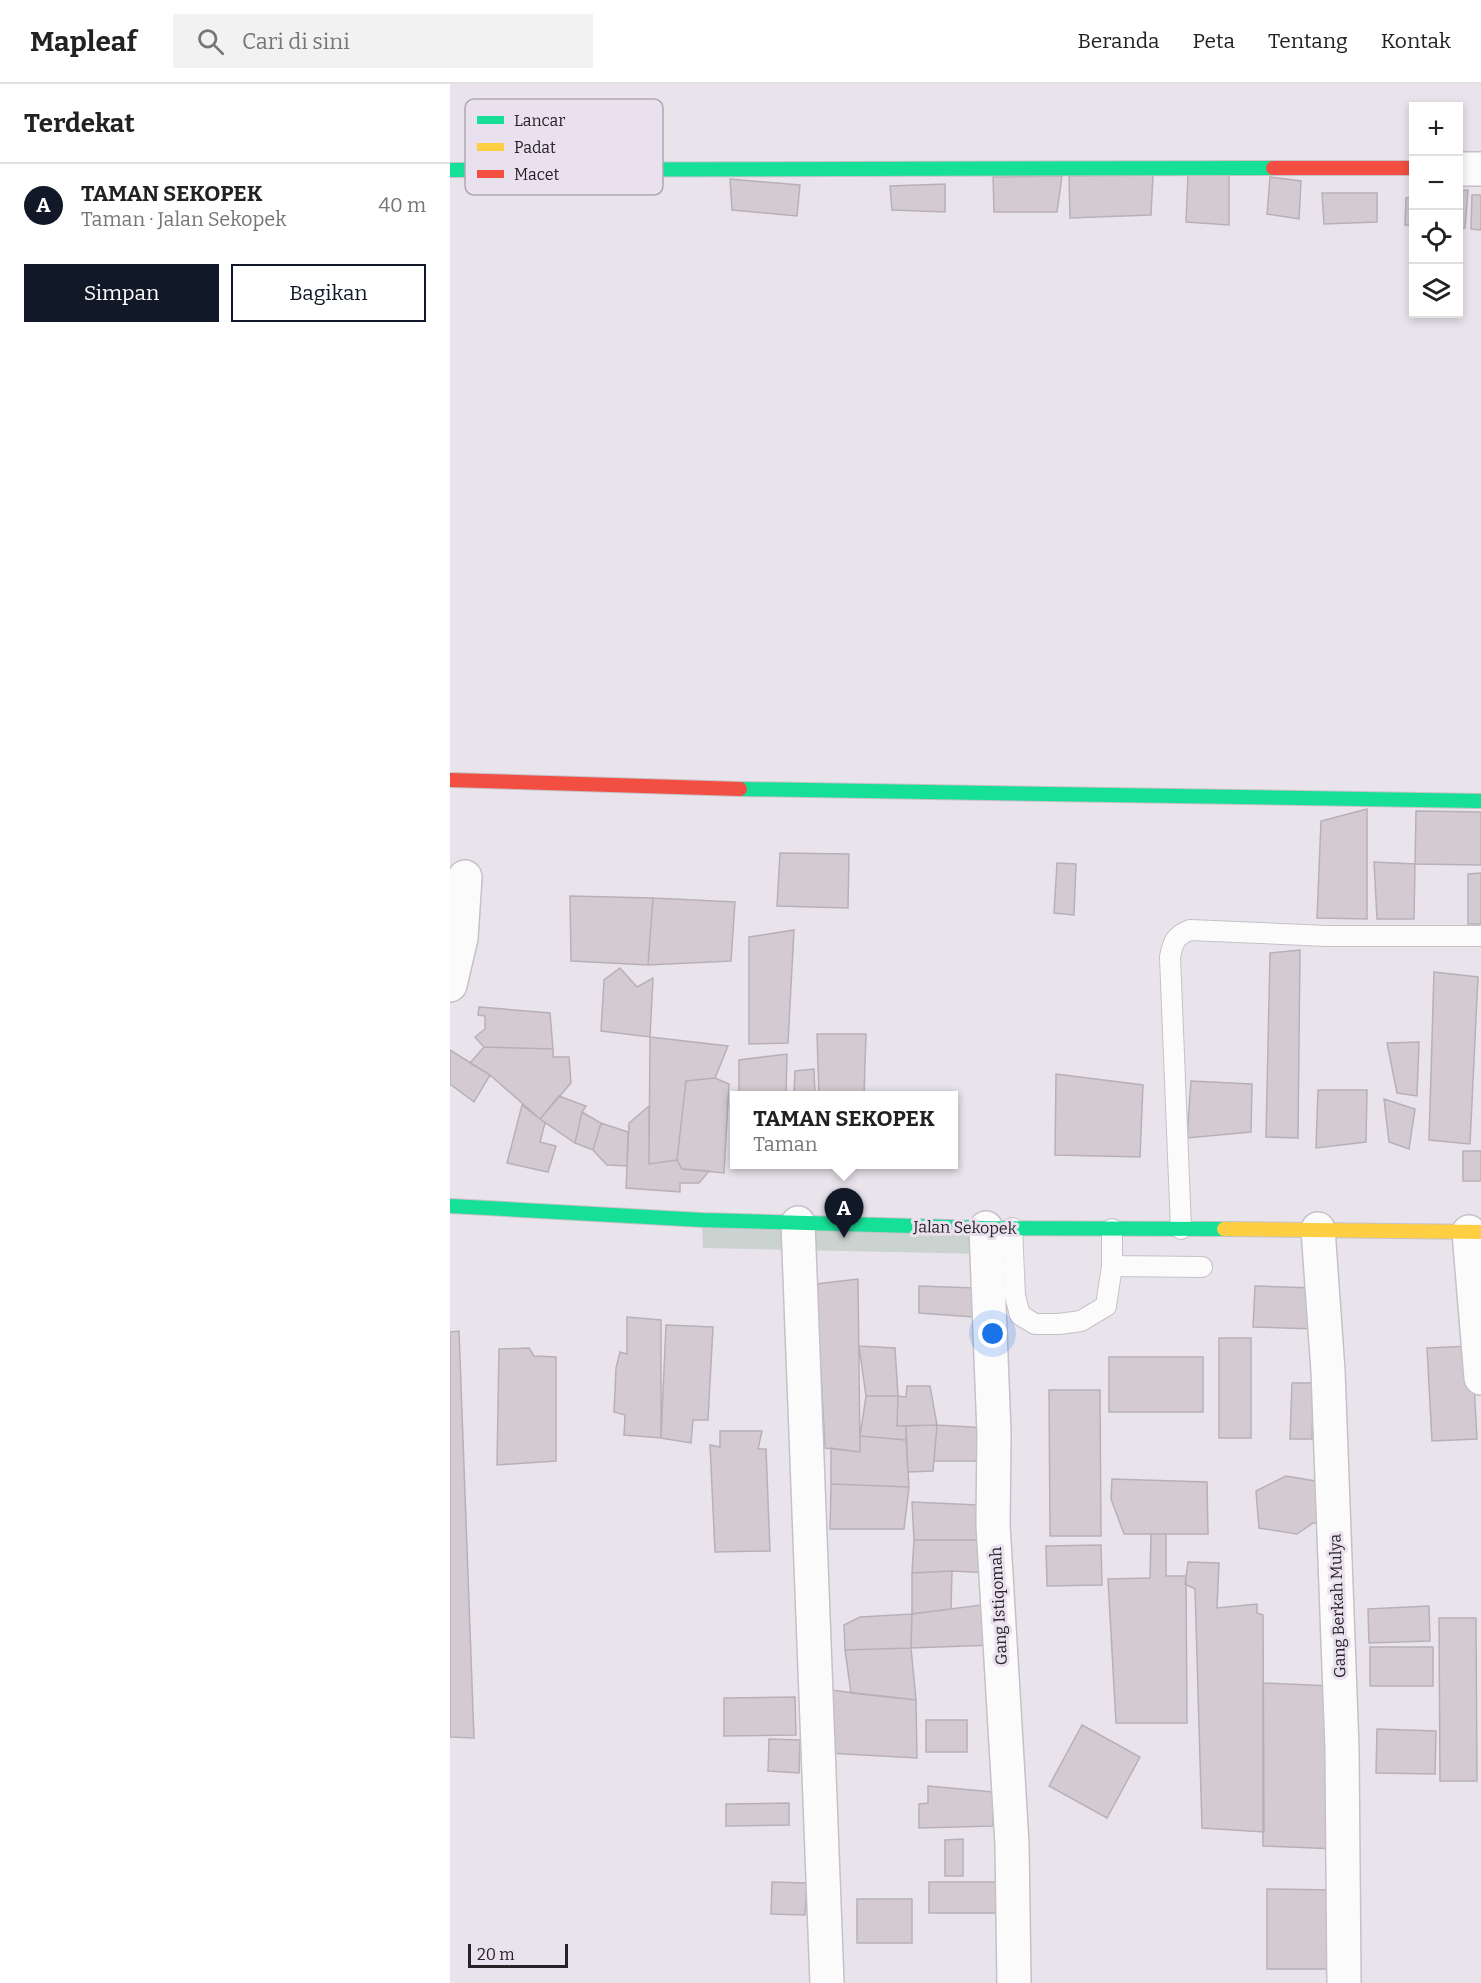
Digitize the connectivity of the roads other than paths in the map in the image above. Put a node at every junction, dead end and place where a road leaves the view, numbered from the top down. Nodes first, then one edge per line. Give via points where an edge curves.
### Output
1 (1409, 168) edge
2 (1463, 169) edge
3 (1481, 169) edge
4 (450, 170) edge
5 (465, 170) edge
6 (663, 170) edge
7 (450, 780) edge
8 (1481, 801) edge
9 (465, 877) dead end
10 (1481, 936) edge
11 (450, 985) edge
12 (450, 1206) edge
13 (798, 1223) junction
14 (999, 1228) junction
15 (1112, 1229) junction
16 (1181, 1229) junction
17 (1475, 1232) edge
18 (1319, 1243) junction
19 (1112, 1266) junction
20 (1202, 1267) dead end
21 (1481, 1378) edge
22 (827, 1983) edge
23 (1014, 1983) edge
24 (1344, 1983) edge

1 - 6 street
2 - 3 street
4 - 5 street
7 - 8 street via 728,789
9 - 11 street via 461,938
10 - 16 lane via 1327,936 1190,930 1180,934 1170,957
12 - 13 street, Jalan Sekopek
13 - 14 street, Jalan Sekopek
13 - 22 street
14 - 15 street, Jalan Sekopek
14 - 19 lane via 1020,1315 1035,1324 1081,1321 1106,1306
14 - 23 street, Gang Istiqomah via 993,1525 1012,1844
15 - 16 street, Jalan Sekopek
15 - 19 lane
16 - 18 street, Jalan Sekopek
17 - 18 street, Jalan Sekopek
17 - 21 street
18 - 24 street, Gang Berkah Mulya via 1328,1371 1342,1748
19 - 20 lane

